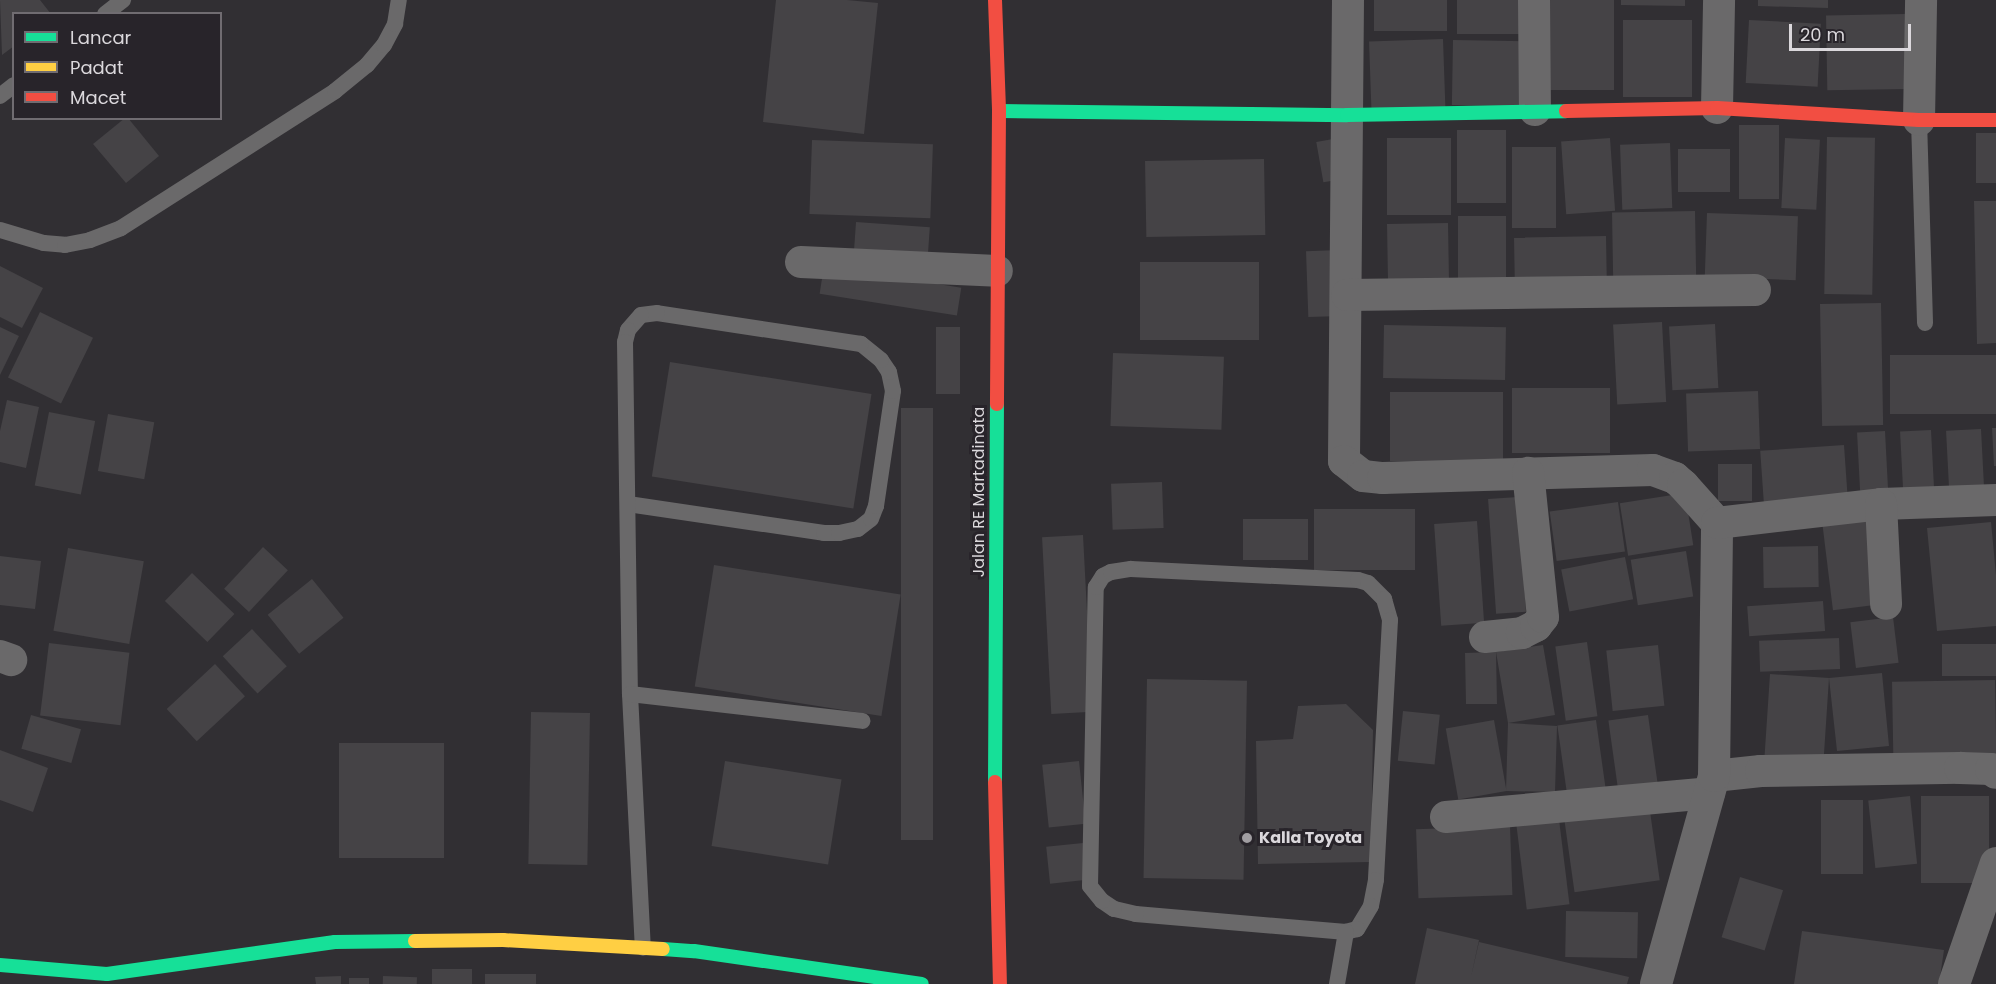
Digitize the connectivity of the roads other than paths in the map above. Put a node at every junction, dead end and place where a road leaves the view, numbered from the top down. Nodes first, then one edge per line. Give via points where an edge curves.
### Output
1 (123, 0) edge
2 (399, 0) edge
3 (995, 0) edge
4 (1348, 0) edge
5 (1534, 0) edge
6 (1719, 0) edge
7 (1921, 0) edge
8 (108, 12) edge
9 (1718, 108) junction
10 (1535, 110) junction
11 (999, 111) junction
12 (1347, 115) junction
13 (1920, 120) junction
14 (1996, 120) edge
15 (0, 230) edge
16 (801, 262) dead end
17 (997, 271) junction
18 (1755, 290) dead end
19 (1347, 295) junction
20 (1925, 323) dead end
21 (1528, 473) junction
22 (1996, 500) edge
23 (628, 504) junction
24 (1881, 504) junction
25 (1717, 523) junction
26 (1886, 604) dead end
27 (1485, 637) dead end
28 (630, 694) junction
29 (862, 721) dead end
30 (1996, 772) edge
31 (1712, 784) junction
32 (1446, 817) dead end
33 (1996, 863) edge
34 (1346, 932) junction
35 (643, 948) junction
36 (0, 964) edge
37 (53, 977) edge
38 (922, 984) edge
39 (1000, 984) edge
40 (1337, 984) edge
41 (1656, 984) edge
42 (1954, 984) edge

1 - 8 lane
2 - 15 lane via 395,24 367,65 335,91 122,228 65,245
3 - 11 main road, Jalan RE Martadinata
4 - 12 street
5 - 10 street
6 - 9 street
7 - 13 street
9 - 10 main road
9 - 13 main road
10 - 12 main road
11 - 12 main road
11 - 17 main road, Jalan RE Martadinata
12 - 19 street
13 - 14 main road
13 - 20 lane
16 - 17 street
17 - 39 main road, Jalan RE Martadinata via 995,805
18 - 19 street
19 - 21 street via 1342,451 1352,470 1383,478
21 - 25 street via 1653,470 1675,478
21 - 27 street via 1543,617 1522,633
22 - 24 street
23 - 23 lane via 824,533 858,529 871,519 876,506 893,391 889,372 861,344 657,313 641,315 633,321 625,342
23 - 28 lane
24 - 25 street
24 - 26 street
25 - 31 street
28 - 29 lane
28 - 35 lane
30 - 31 street via 1960,768 1761,771
31 - 32 street
31 - 41 street
33 - 42 street
34 - 34 lane via 1136,914 1114,909 1090,886 1095,601 1102,576 1131,569 1358,580 1368,583 1384,599 1390,620 1377,880 1364,920 1357,929
34 - 40 lane
35 - 37 main road via 503,940 335,942 107,974
35 - 38 main road via 694,951
36 - 37 main road

